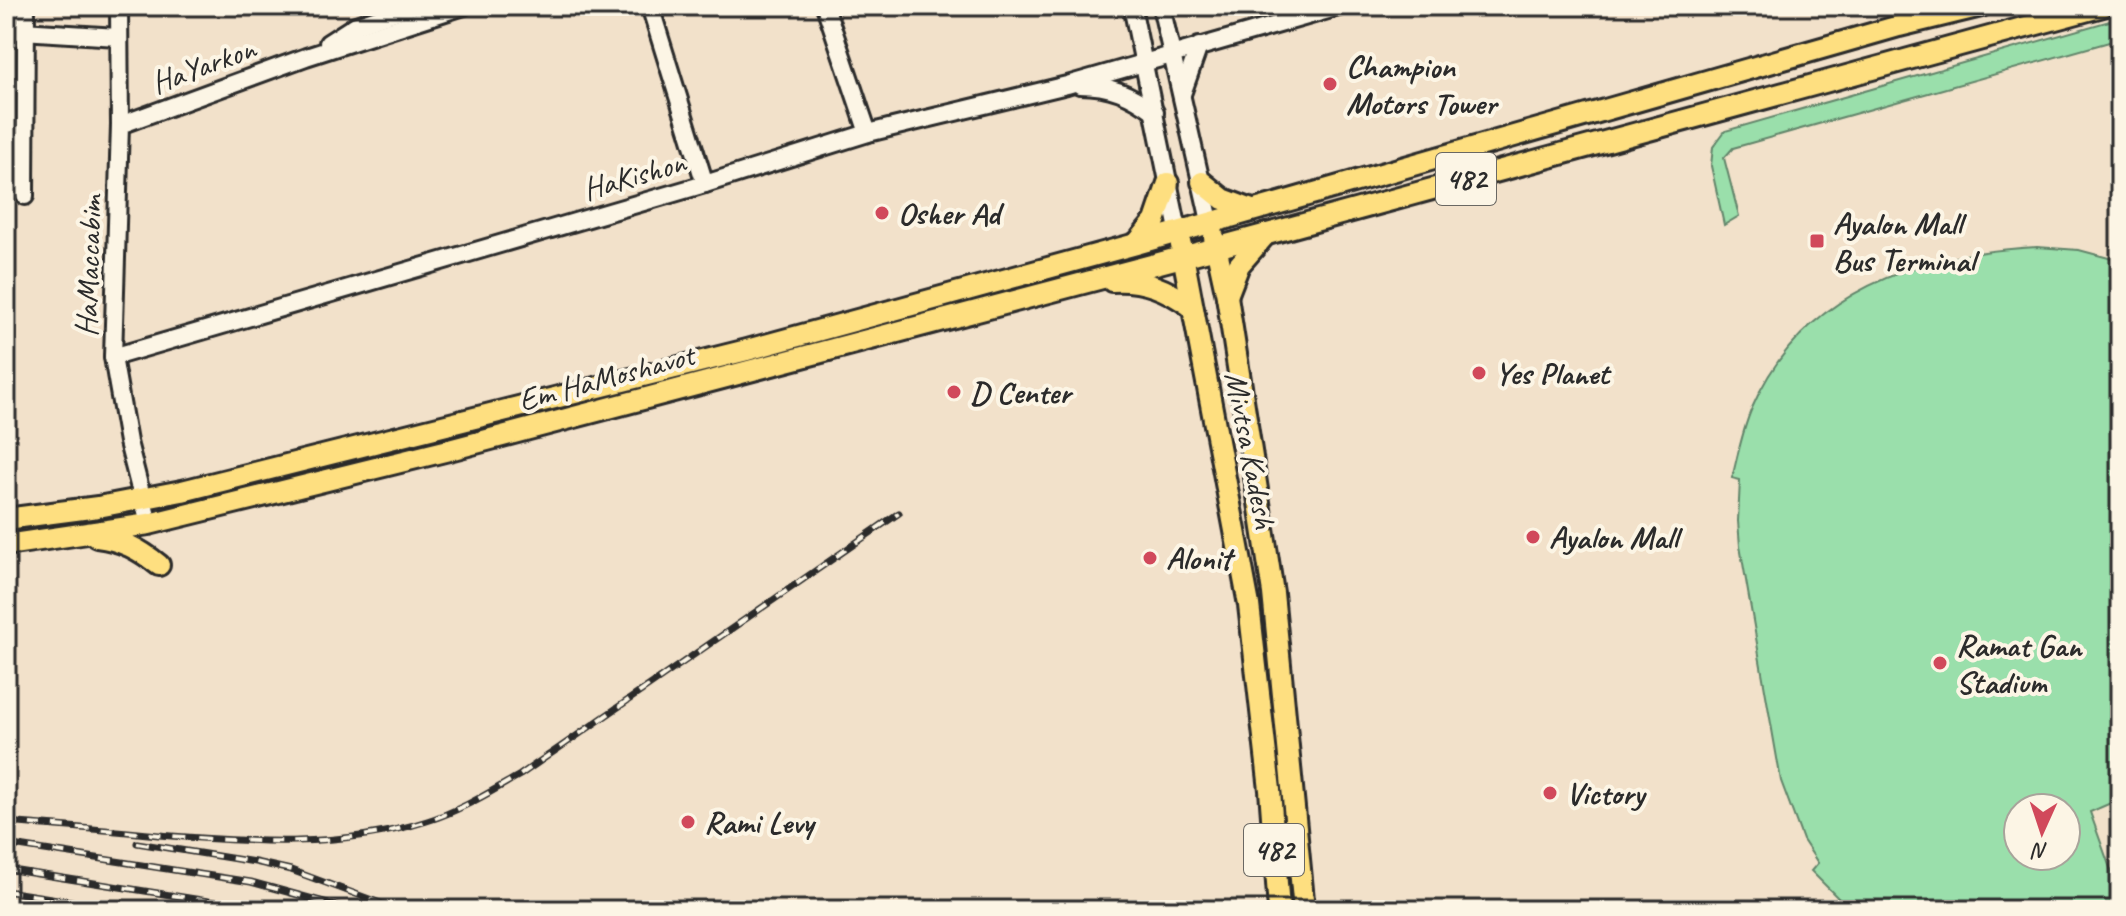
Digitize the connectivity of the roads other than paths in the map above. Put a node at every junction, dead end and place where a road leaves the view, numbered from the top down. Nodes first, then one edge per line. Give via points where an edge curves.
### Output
1 (26, 6) edge
2 (119, 6) edge
3 (413, 6) edge
4 (464, 6) edge
5 (650, 6) edge
6 (825, 6) edge
7 (1132, 6) edge
8 (1161, 6) edge
9 (1342, 6) edge
10 (1981, 6) edge
11 (2103, 6) edge
12 (6, 30) edge
13 (26, 31) junction
14 (118, 37) junction
15 (1199, 46) junction
16 (1172, 54) junction
17 (306, 57) junction
18 (1144, 61) junction
19 (1067, 85) junction
20 (1182, 95) junction
21 (1155, 112) junction
22 (120, 125) junction
23 (868, 133) junction
24 (1202, 182) junction
25 (1168, 183) junction
26 (705, 184) junction
27 (25, 196) dead end
28 (1252, 210) junction
29 (1210, 221) junction
30 (1178, 230) junction
31 (1266, 234) junction
32 (1136, 244) junction
33 (1216, 248) junction
34 (1183, 255) junction
35 (1080, 283) junction
36 (1227, 296) junction
37 (1192, 307) junction
38 (113, 357) junction
39 (143, 499) junction
40 (6, 519) edge
41 (149, 524) junction
42 (81, 536) junction
43 (6, 545) edge
44 (159, 565) dead end
45 (1279, 910) edge
46 (1304, 910) edge

1 - 13 street
2 - 14 street, HaMaccabim
3 - 17 street, HaYarkon via 356,25
4 - 17 street, HaYarkon
5 - 26 street
6 - 23 street
7 - 18 street, Mivtsa Kadesh
8 - 16 street, Mivtsa Kadesh
9 - 15 street, HaKishon
10 - 28 main road, 482
11 - 31 main road, 482
12 - 13 street
13 - 14 street
13 - 27 street
14 - 22 street, HaMaccabim
15 - 16 street, HaKishon
15 - 20 street
16 - 18 street, HaKishon
16 - 20 street, Mivtsa Kadesh
17 - 22 street, HaYarkon
18 - 19 street, HaKishon
18 - 21 street, Mivtsa Kadesh
19 - 21 street via 1099,85 1131,94
19 - 23 street, HaKishon
20 - 24 street, Mivtsa Kadesh
21 - 25 street, Mivtsa Kadesh
22 - 38 street, HaMaccabim
23 - 26 street, HaKishon
24 - 28 main road via 1223,199
24 - 29 street, Mivtsa Kadesh
25 - 30 street, Mivtsa Kadesh
25 - 32 main road via 1155,221
26 - 38 street, HaKishon
28 - 29 main road, 482
29 - 30 main road, 482
29 - 33 main road, Mivtsa Kadesh / 482
30 - 32 main road, Em HaMoshavot
30 - 34 main road, Mivtsa Kadesh / 482
31 - 33 main road, 482
31 - 36 main road via 1239,265
32 - 39 main road, Em HaMoshavot via 747,350
33 - 34 main road, Em HaMoshavot
33 - 36 main road, Mivtsa Kadesh / 482
34 - 35 main road, Em HaMoshavot
34 - 37 main road, Mivtsa Kadesh / 482
35 - 37 main road via 1140,282 1167,289
35 - 41 main road, Em HaMoshavot
36 - 46 main road, Mivtsa Kadesh / 482 via 1273,593
37 - 45 main road, Mivtsa Kadesh / 482 via 1249,605
38 - 39 street, HaMaccabim
39 - 40 main road, Em HaMoshavot
39 - 41 street, HaMaccabim
41 - 42 main road, Em HaMoshavot
42 - 43 main road, Em HaMoshavot
42 - 44 main road via 126,543

